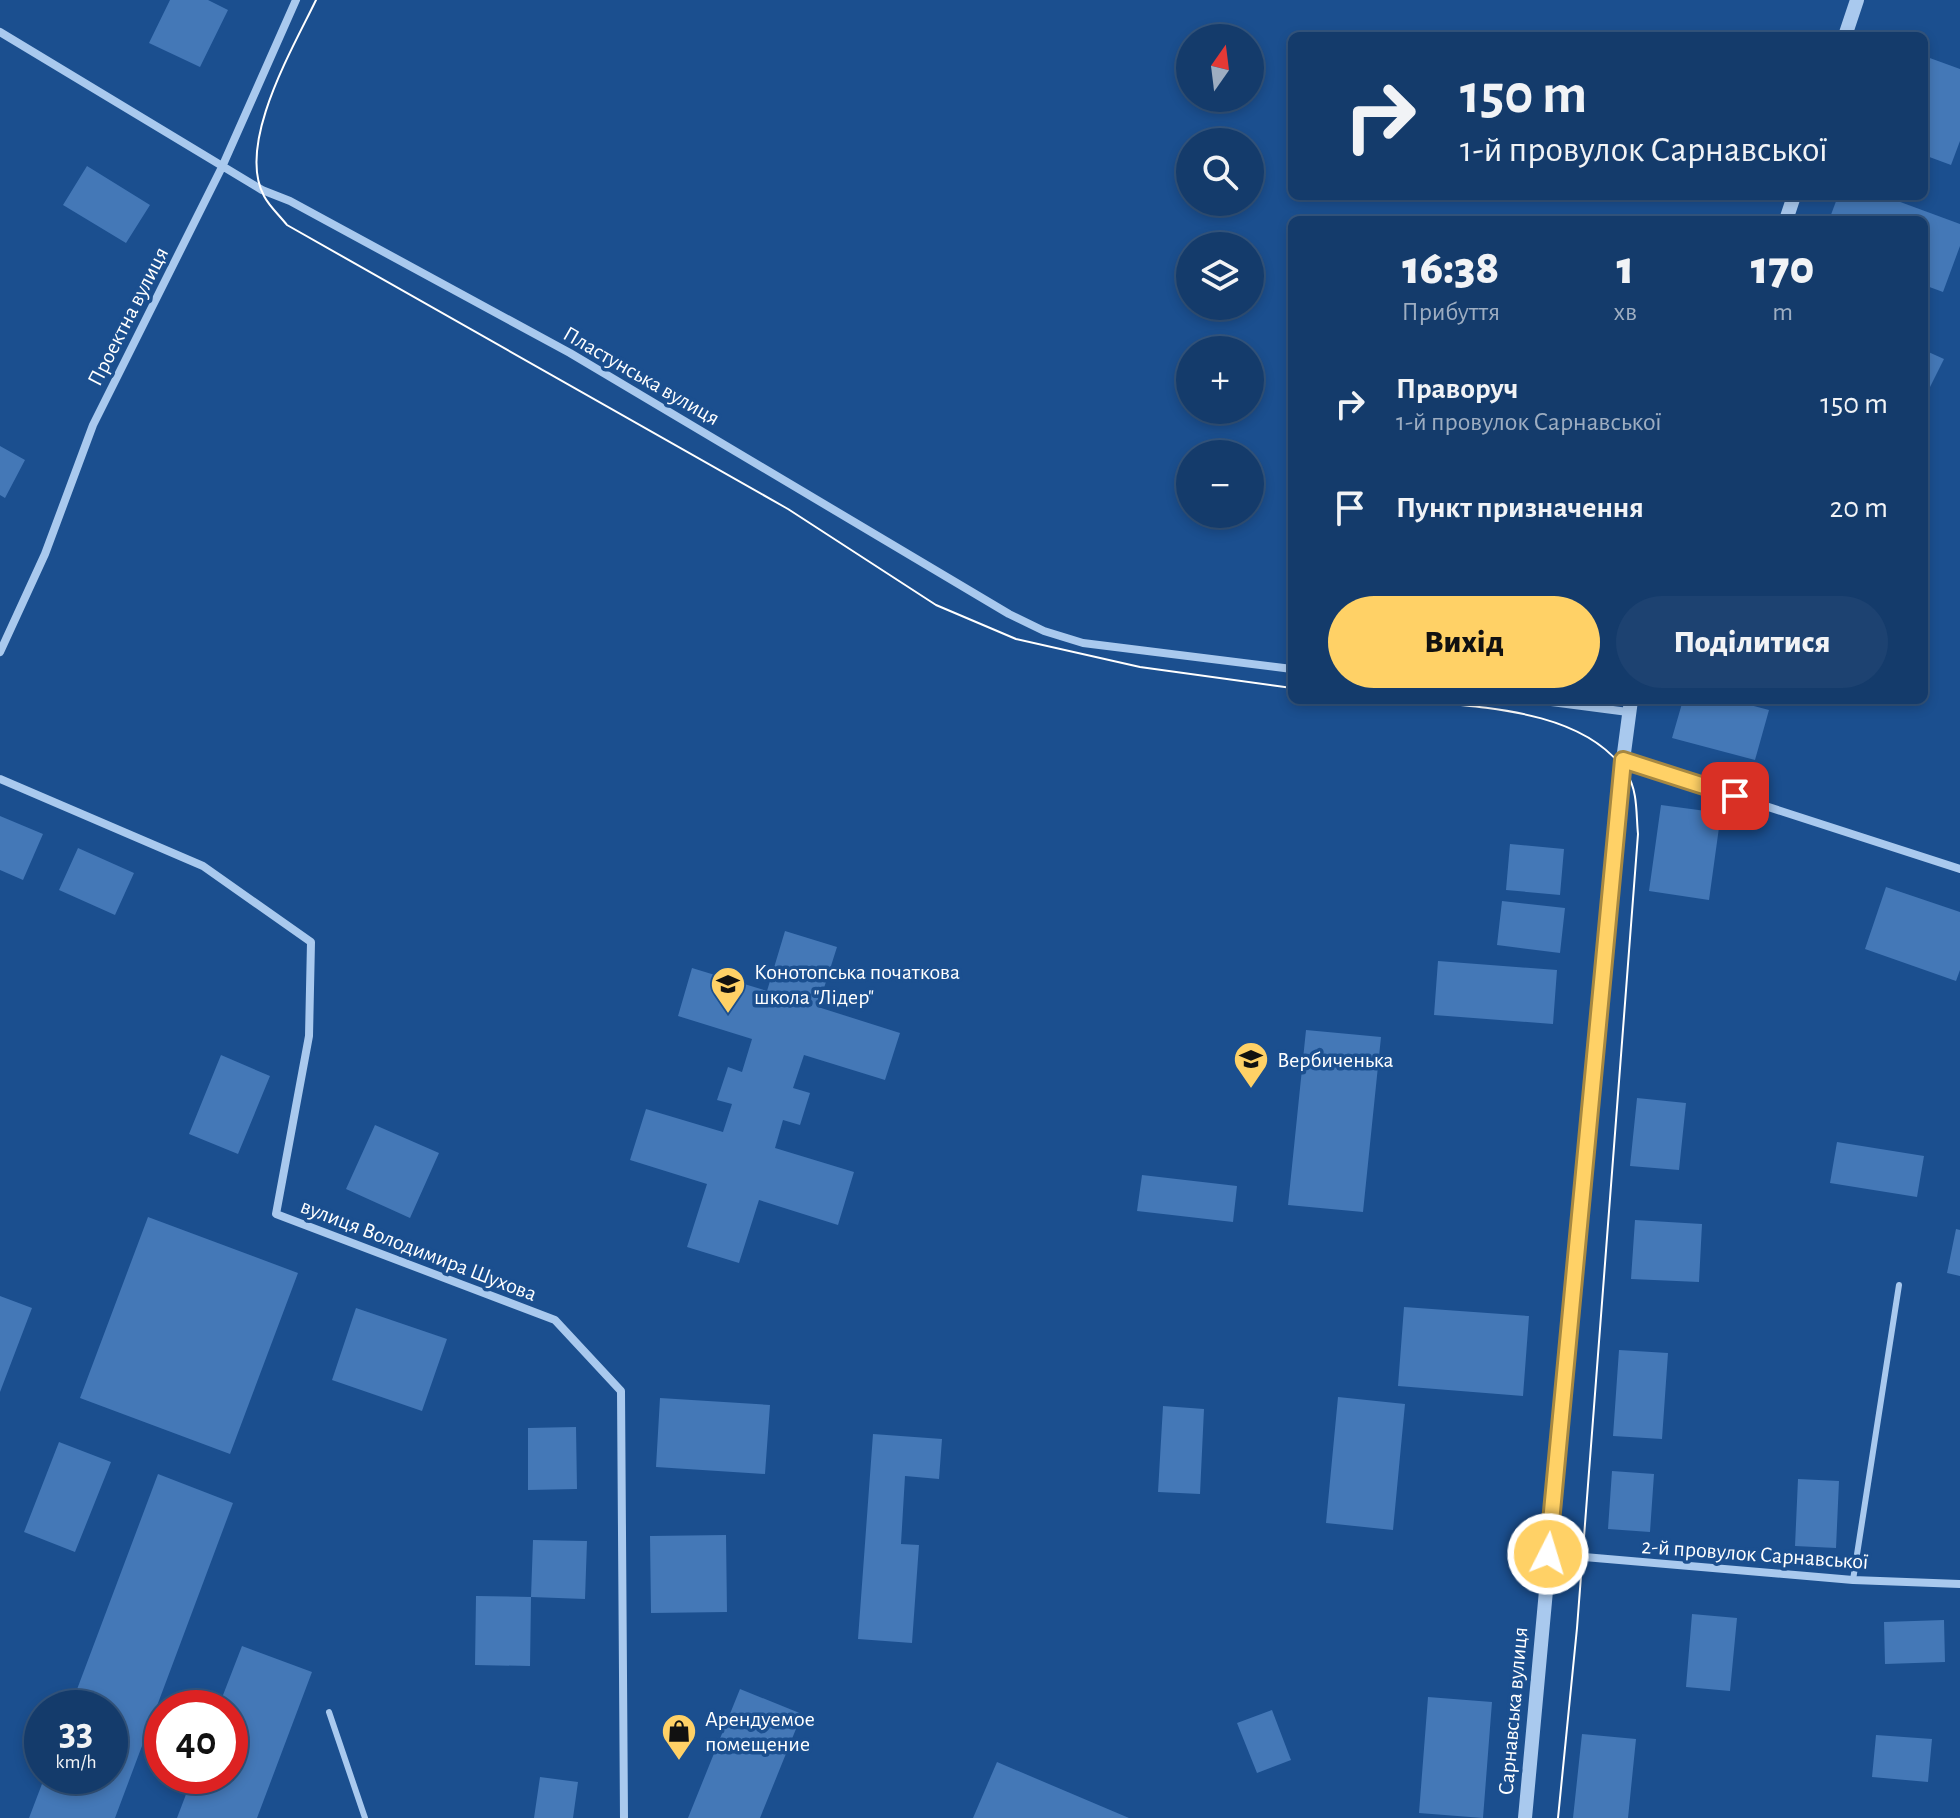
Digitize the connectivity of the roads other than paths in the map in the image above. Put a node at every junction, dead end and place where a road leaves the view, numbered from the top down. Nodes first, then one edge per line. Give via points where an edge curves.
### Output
1 (296, 0) edge
2 (1857, 0) edge
3 (0, 32) edge
4 (1846, 32) edge
5 (222, 167) junction
6 (0, 652) edge
7 (1288, 669) edge
8 (1599, 704) edge
9 (1630, 706) edge
10 (1623, 760) junction
11 (0, 779) edge
12 (1960, 869) edge
13 (1899, 1285) dead end
14 (1548, 1554) junction
15 (1853, 1580) junction
16 (1960, 1584) edge
17 (329, 1712) dead end
18 (365, 1818) edge
19 (624, 1818) edge
20 (1525, 1818) edge

1 - 5 street, Проектна вулиця
2 - 4 street
3 - 5 street, Пластунська вулиця
5 - 6 street, Проектна вулиця via 93,425 45,554
5 - 7 street, Пластунська вулиця via 570,353 1044,631 1083,643
8 - 9 street
9 - 10 street, Сарнавська вулиця
10 - 12 street
10 - 14 street, Сарнавська вулиця
11 - 19 street, вулиця Володимира Шухова via 203,866 311,942 309,1036 276,1214 555,1320 621,1391
13 - 15 lane
14 - 15 street, 2-й провулок Сарнавської
14 - 20 street, Сарнавська вулиця
15 - 16 street, 2-й провулок Сарнавської
17 - 18 lane

